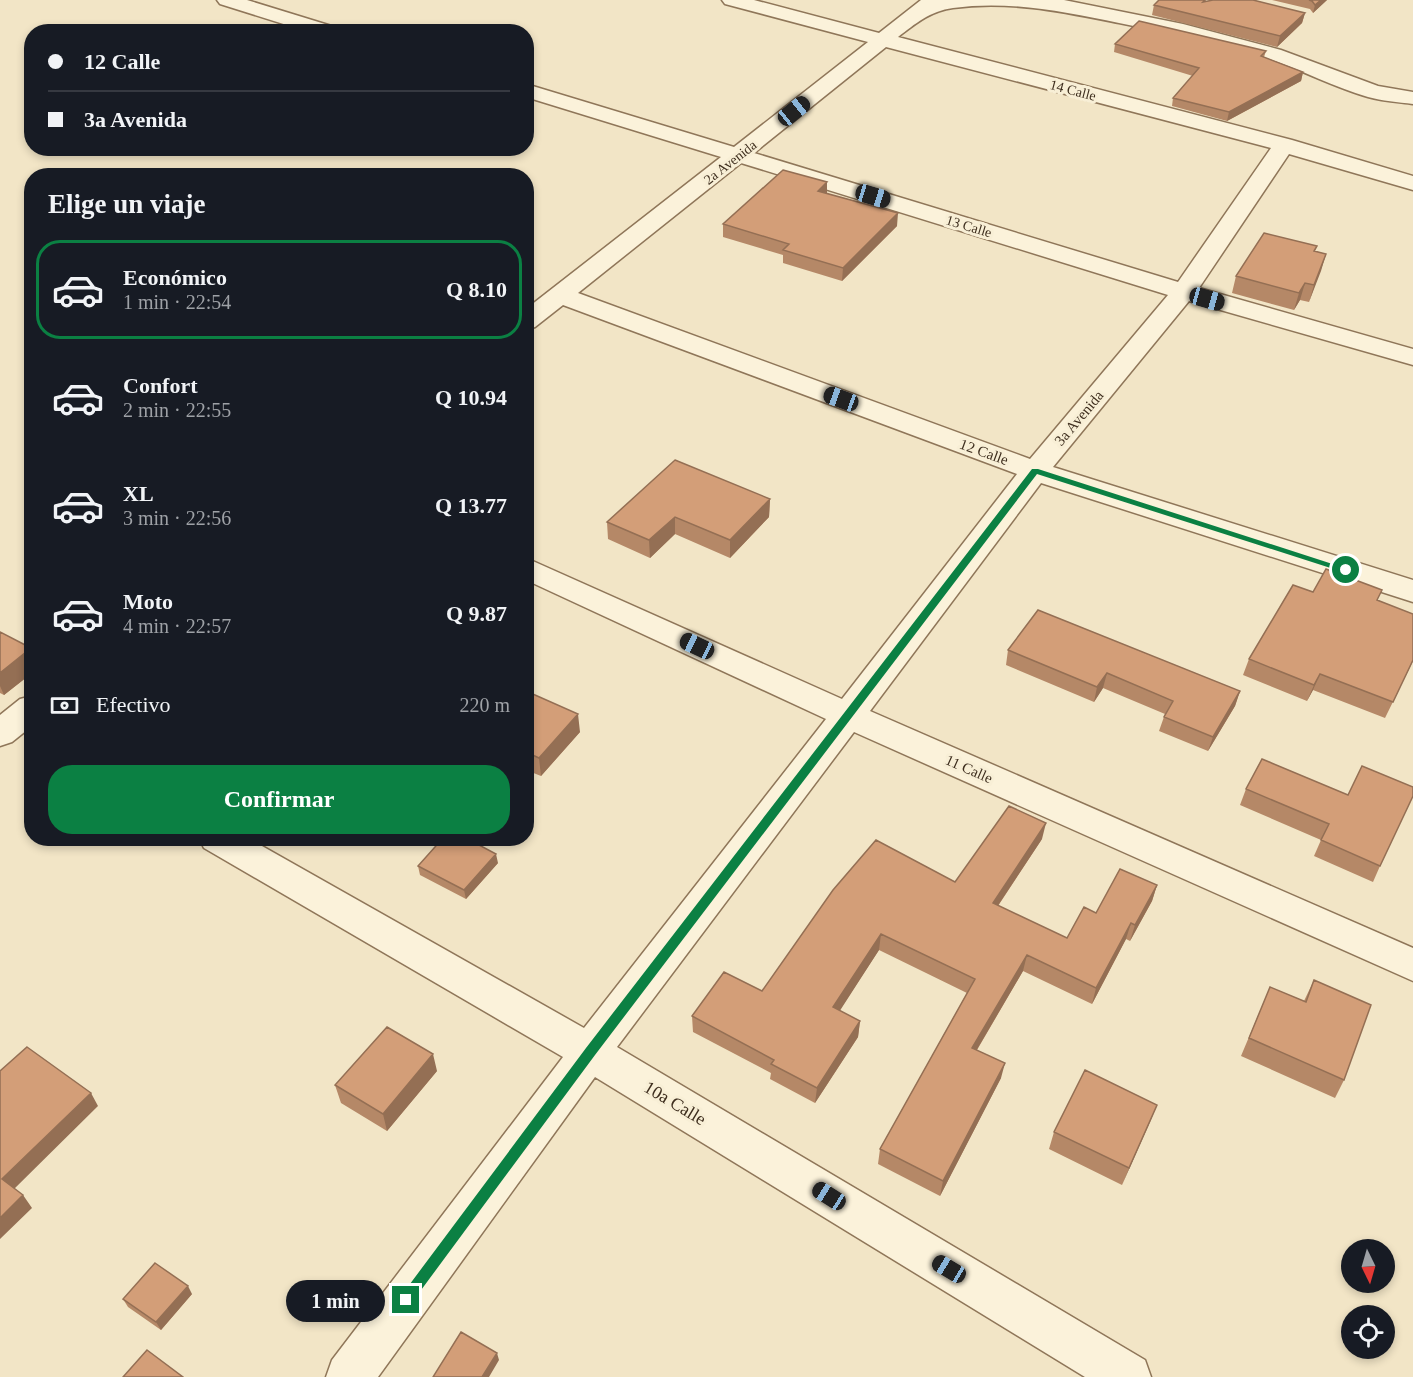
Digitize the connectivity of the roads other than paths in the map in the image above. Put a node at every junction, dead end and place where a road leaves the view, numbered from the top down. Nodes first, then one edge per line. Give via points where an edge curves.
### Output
1 (226, 0) edge
2 (732, 0) edge
3 (987, 0) edge
4 (1002, 0) edge
5 (926, 6) edge
6 (306, 24) edge
7 (882, 40) junction
8 (534, 92) edge
9 (1413, 98) edge
10 (1284, 145) junction
11 (740, 154) junction
12 (1413, 183) edge
13 (1184, 292) junction
14 (560, 295) junction
15 (534, 316) edge
16 (1413, 357) edge
17 (1035, 471) junction
18 (534, 572) edge
19 (1413, 591) edge
20 (847, 715) junction
21 (231, 846) edge
22 (1413, 965) edge
23 (590, 1052) junction
24 (349, 1377) edge
25 (1128, 1377) edge

1 - 6 street
2 - 7 street, 14 Calle
3 - 5 street
4 - 9 street via 1040,2 1183,30 1274,54 1374,92
5 - 7 street, 2a Avenida
7 - 10 street, 14 Calle
7 - 11 street, 2a Avenida
8 - 11 street, 13 Calle
10 - 12 street, 14 Calle
10 - 13 street, 3a Avenida
11 - 13 street, 13 Calle
11 - 14 street, 2a Avenida
13 - 16 street, 13 Calle
13 - 17 street, 3a Avenida
14 - 15 street, 2a Avenida
14 - 17 street, 12 Calle
17 - 19 street, 12 Calle
17 - 20 street, 3a Avenida
18 - 20 street, 11 Calle
20 - 22 street, 11 Calle
20 - 23 street, 3a Avenida
21 - 23 street, 10a Calle
23 - 24 street, 3a Avenida
23 - 25 street, 10a Calle

